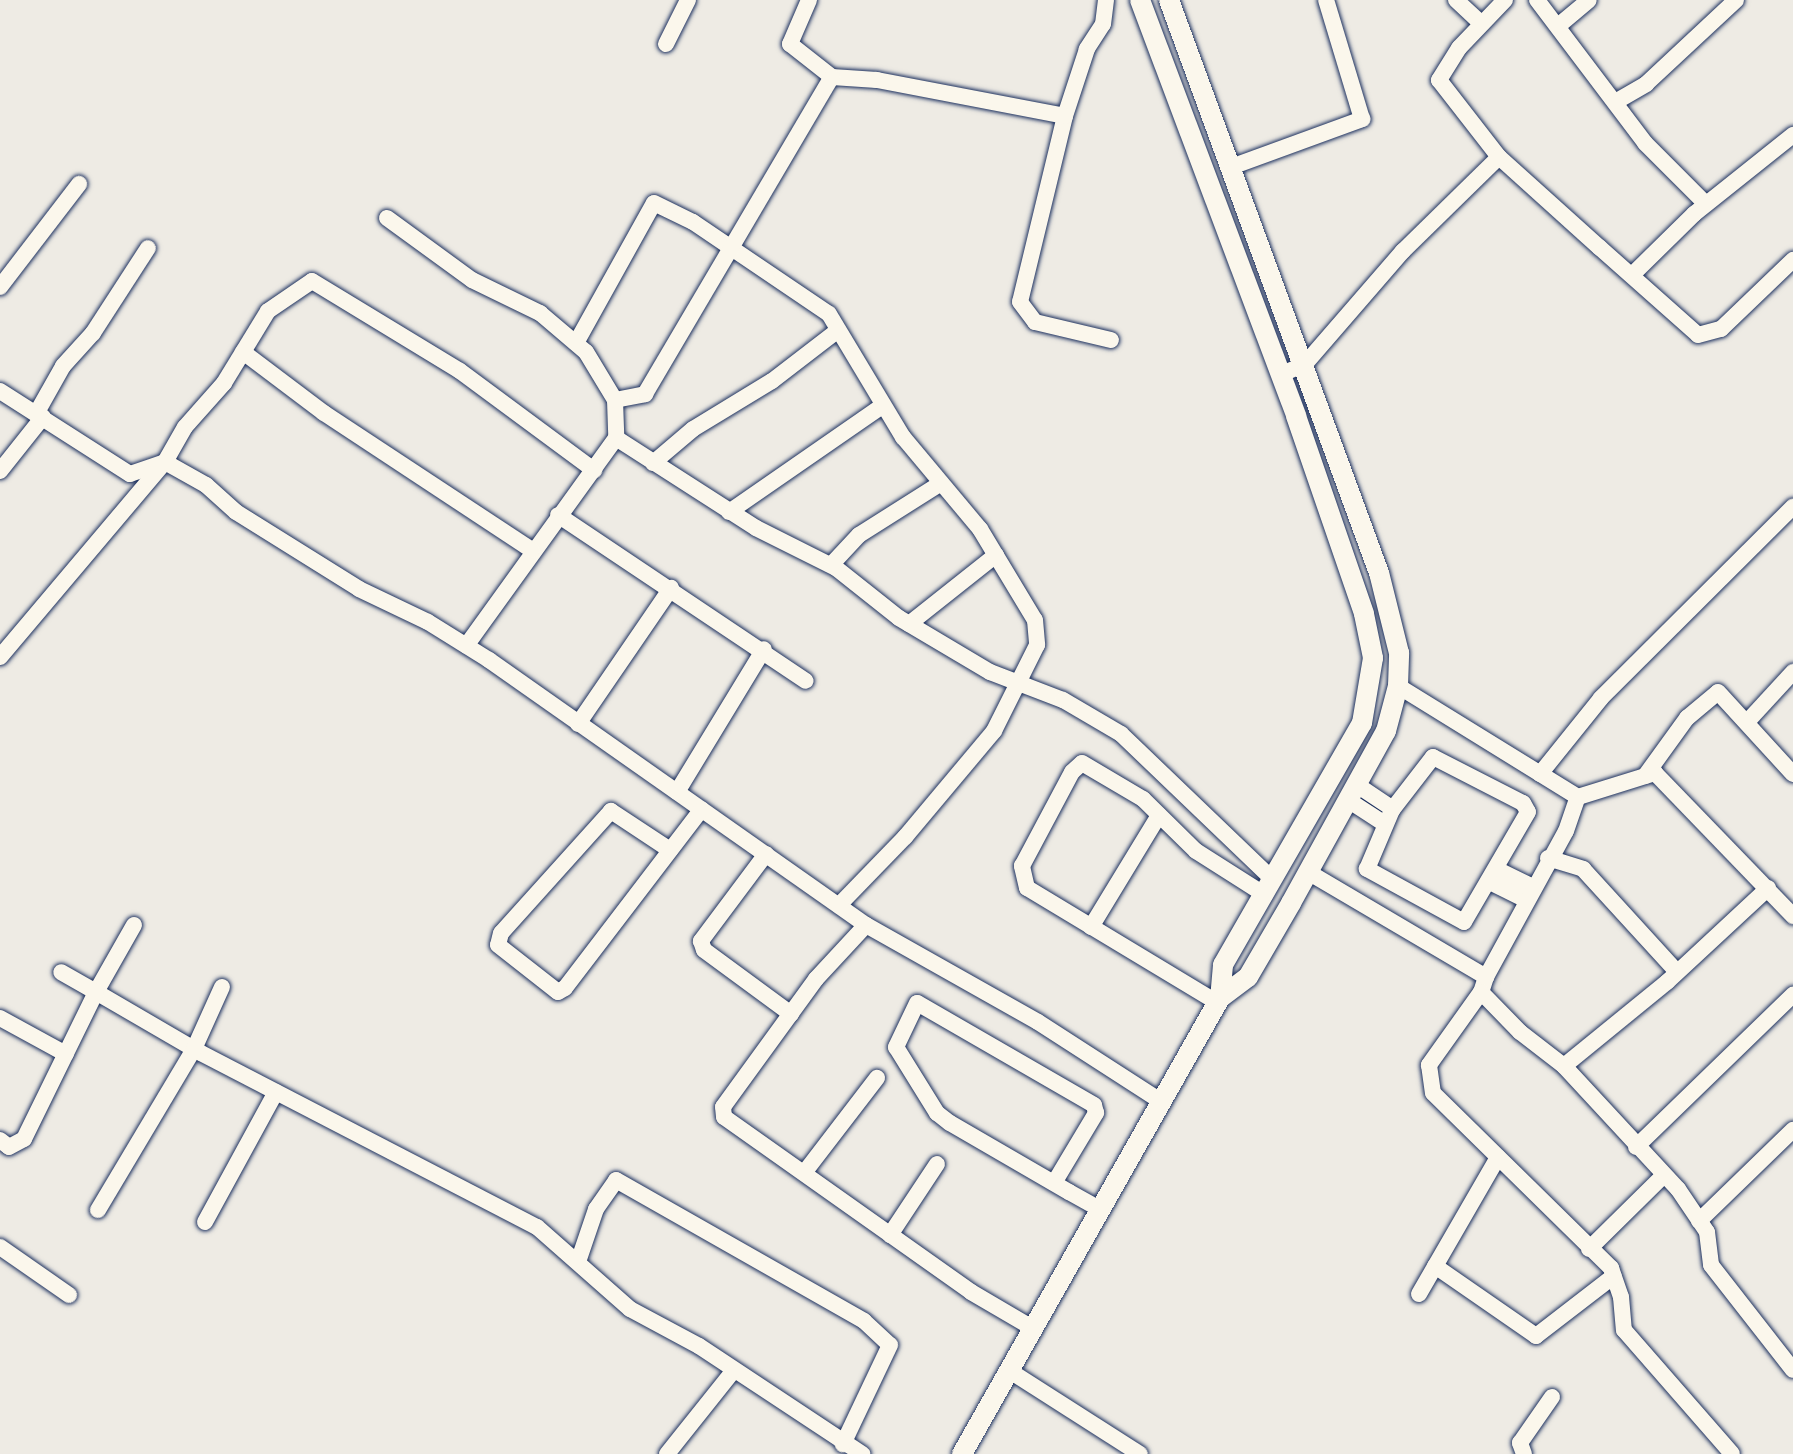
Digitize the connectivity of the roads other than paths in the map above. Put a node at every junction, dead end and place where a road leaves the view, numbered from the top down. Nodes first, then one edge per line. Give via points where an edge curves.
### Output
1 (688, 0) edge
2 (809, 0) edge
3 (1106, 0) edge
4 (1140, 0) edge
5 (1169, 0) edge
6 (1326, 0) edge
7 (1456, 0) edge
8 (1505, 0) edge
9 (1537, 0) edge
10 (1589, 0) edge
11 (1736, 0) edge
12 (1481, 23) junction
13 (1558, 26) junction
14 (666, 44) dead end
15 (832, 77) junction
16 (1617, 101) junction
17 (1065, 116) junction
18 (1793, 135) edge
19 (1499, 157) junction
20 (1231, 167) junction
21 (79, 184) dead end
22 (1706, 204) junction
23 (387, 218) dead end
24 (731, 247) junction
25 (148, 248) dead end
26 (1787, 266) edge
27 (1632, 275) junction
28 (1793, 286) edge
29 (0, 287) edge
30 (837, 331) junction
31 (1111, 340) dead end
32 (576, 343) junction
33 (243, 352) junction
34 (1305, 364) junction
35 (1280, 375) junction
36 (0, 391) edge
37 (615, 400) junction
38 (882, 406) junction
39 (40, 416) junction
40 (616, 438) junction
41 (165, 462) junction
42 (653, 463) junction
43 (594, 470) junction
44 (0, 471) edge
45 (938, 485) junction
46 (1793, 507) edge
47 (729, 512) junction
48 (558, 515) junction
49 (532, 550) junction
50 (996, 555) junction
51 (831, 565) junction
52 (671, 588) junction
53 (909, 624) junction
54 (466, 646) junction
55 (764, 649) junction
56 (0, 657) edge
57 (1793, 672) edge
58 (806, 681) dead end
59 (1015, 681) junction
60 (1398, 686) junction
61 (1747, 722) junction
62 (578, 724) junction
63 (1540, 774) junction
64 (1793, 774) edge
65 (1645, 776) junction
66 (677, 792) junction
67 (1352, 792) junction
68 (1578, 797) junction
69 (702, 809) junction
70 (1159, 815) junction
71 (1389, 816) junction
72 (670, 850) junction
73 (766, 854) junction
74 (1548, 858) junction
75 (1308, 872) junction
76 (1493, 876) junction
77 (1269, 888) junction
78 (1768, 888) junction
79 (1529, 893) junction
80 (839, 905) junction
81 (1793, 916) edge
82 (134, 925) dead end
83 (866, 925) junction
84 (1091, 927) junction
85 (61, 972) dead end
86 (1677, 972) junction
87 (1483, 985) junction
88 (222, 987) dead end
89 (96, 992) junction
90 (1793, 995) edge
91 (1219, 1000) junction
92 (791, 1014) junction
93 (0, 1018) edge
94 (194, 1049) junction
95 (66, 1054) junction
96 (1564, 1066) junction
97 (877, 1078) dead end
98 (276, 1092) junction
99 (1162, 1102) junction
100 (1793, 1130) edge
101 (0, 1140) edge
102 (1636, 1147) junction
103 (1498, 1157) junction
104 (937, 1164) dead end
105 (804, 1173) junction
106 (1664, 1175) junction
107 (1054, 1183) junction
108 (98, 1210) dead end
109 (1101, 1210) junction
110 (1699, 1221) junction
111 (205, 1222) dead end
112 (890, 1235) junction
113 (0, 1247) edge
114 (1589, 1249) junction
115 (578, 1262) junction
116 (1435, 1266) junction
117 (1614, 1276) junction
118 (1419, 1294) dead end
119 (69, 1295) dead end
120 (1034, 1329) junction
121 (734, 1370) junction
122 (1793, 1370) edge
123 (1010, 1371) junction
124 (1552, 1397) dead end
125 (843, 1444) junction
126 (667, 1454) edge
127 (862, 1454) edge
128 (962, 1454) edge
129 (1140, 1454) edge
130 (1524, 1454) edge
131 (1732, 1454) edge

1 - 14 street
2 - 15 street via 790,44
3 - 17 street via 1103,24 1087,49
4 - 35 street
5 - 20 street
6 - 20 street via 1362,119
7 - 12 street
8 - 12 street
9 - 13 street
10 - 13 street
11 - 16 street via 1646,84
12 - 19 street via 1439,80
13 - 16 street
15 - 17 street via 877,80
15 - 24 street
16 - 22 street via 1645,143
17 - 31 street via 1020,302 1035,322
18 - 22 street
19 - 27 street
19 - 34 street via 1403,251 1342,328
20 - 34 street
21 - 29 street
22 - 27 street
23 - 32 street via 472,280 540,313
24 - 30 street via 829,314
24 - 32 street via 654,203
24 - 37 street via 645,394
25 - 39 street via 93,333 63,366
26 - 27 street via 1709,335 1698,335
26 - 28 street
30 - 38 street
30 - 42 street via 772,381 693,429
32 - 37 street
33 - 41 street
33 - 43 street via 268,311 312,281 460,371
33 - 49 street via 324,413
34 - 35 street
34 - 60 street via 1390,604 1399,653
35 - 77 street via 1364,614 1373,658 1362,723
36 - 39 street
37 - 40 street
38 - 45 street
38 - 47 street
39 - 41 street via 130,474
39 - 44 street
40 - 42 street
40 - 43 street
41 - 54 street via 359,589
41 - 56 street
42 - 47 street
43 - 48 street
45 - 50 street via 980,529
45 - 51 street via 859,535
46 - 63 street via 1601,698
47 - 51 street
48 - 49 street
48 - 52 street
49 - 54 street
50 - 53 street
50 - 59 street via 1035,620 1037,645
51 - 53 street
52 - 55 street
52 - 62 street
53 - 59 street
54 - 62 street
55 - 58 street
55 - 66 street
57 - 61 street
59 - 77 street via 1063,700 1121,734
59 - 80 street via 994,731 969,765
60 - 63 street
60 - 67 street via 1386,731
61 - 64 street
61 - 65 street via 1718,692 1687,718
62 - 66 street
63 - 68 street
65 - 68 street
65 - 78 street via 1655,773
66 - 69 street
67 - 71 street
67 - 75 street
68 - 74 street
69 - 72 street
69 - 73 street
70 - 77 street via 1196,851
70 - 84 street
70 - 84 street via 1111,777 1082,763 1072,772 1021,877 1027,888
71 - 76 street via 1367,869 1374,877 1458,923 1469,916
71 - 76 street via 1433,757 1523,803 1525,820
72 - 72 street via 558,992 498,945 501,933 611,811
73 - 80 street
73 - 92 street via 701,941 704,950
74 - 79 street
74 - 86 street via 1583,869
75 - 87 street
75 - 91 street via 1248,977
76 - 79 street
77 - 91 street via 1223,965
78 - 81 street
78 - 86 street
79 - 87 street
80 - 83 street
82 - 89 street
83 - 92 street
83 - 99 street via 1038,1022
84 - 91 street
85 - 89 street
86 - 96 street
87 - 96 street via 1520,1032
87 - 103 street via 1429,1065 1433,1093
88 - 94 street
89 - 94 street
89 - 95 street
90 - 102 street
91 - 99 street
92 - 105 street via 723,1112
93 - 95 street
94 - 98 street
94 - 108 street
95 - 101 street via 24,1139 9,1147
96 - 102 street
97 - 105 street
98 - 111 street
98 - 115 street via 537,1227
99 - 109 street
100 - 110 street
102 - 106 street
103 - 114 street
103 - 116 street
104 - 112 street
105 - 112 street
106 - 110 street
106 - 114 street
107 - 107 street via 937,1113 896,1047 917,1003 1094,1105 1096,1113
107 - 109 street
109 - 120 street
110 - 122 street via 1707,1232 1711,1265
112 - 120 street
113 - 119 street
114 - 117 street
115 - 121 street via 630,1309
115 - 125 street via 596,1209 616,1180 864,1321 890,1345
116 - 117 street via 1536,1336
116 - 118 street
117 - 131 street via 1624,1330
120 - 123 street
121 - 125 street
121 - 126 street
123 - 128 street
123 - 129 street
124 - 130 street via 1520,1443
125 - 127 street

